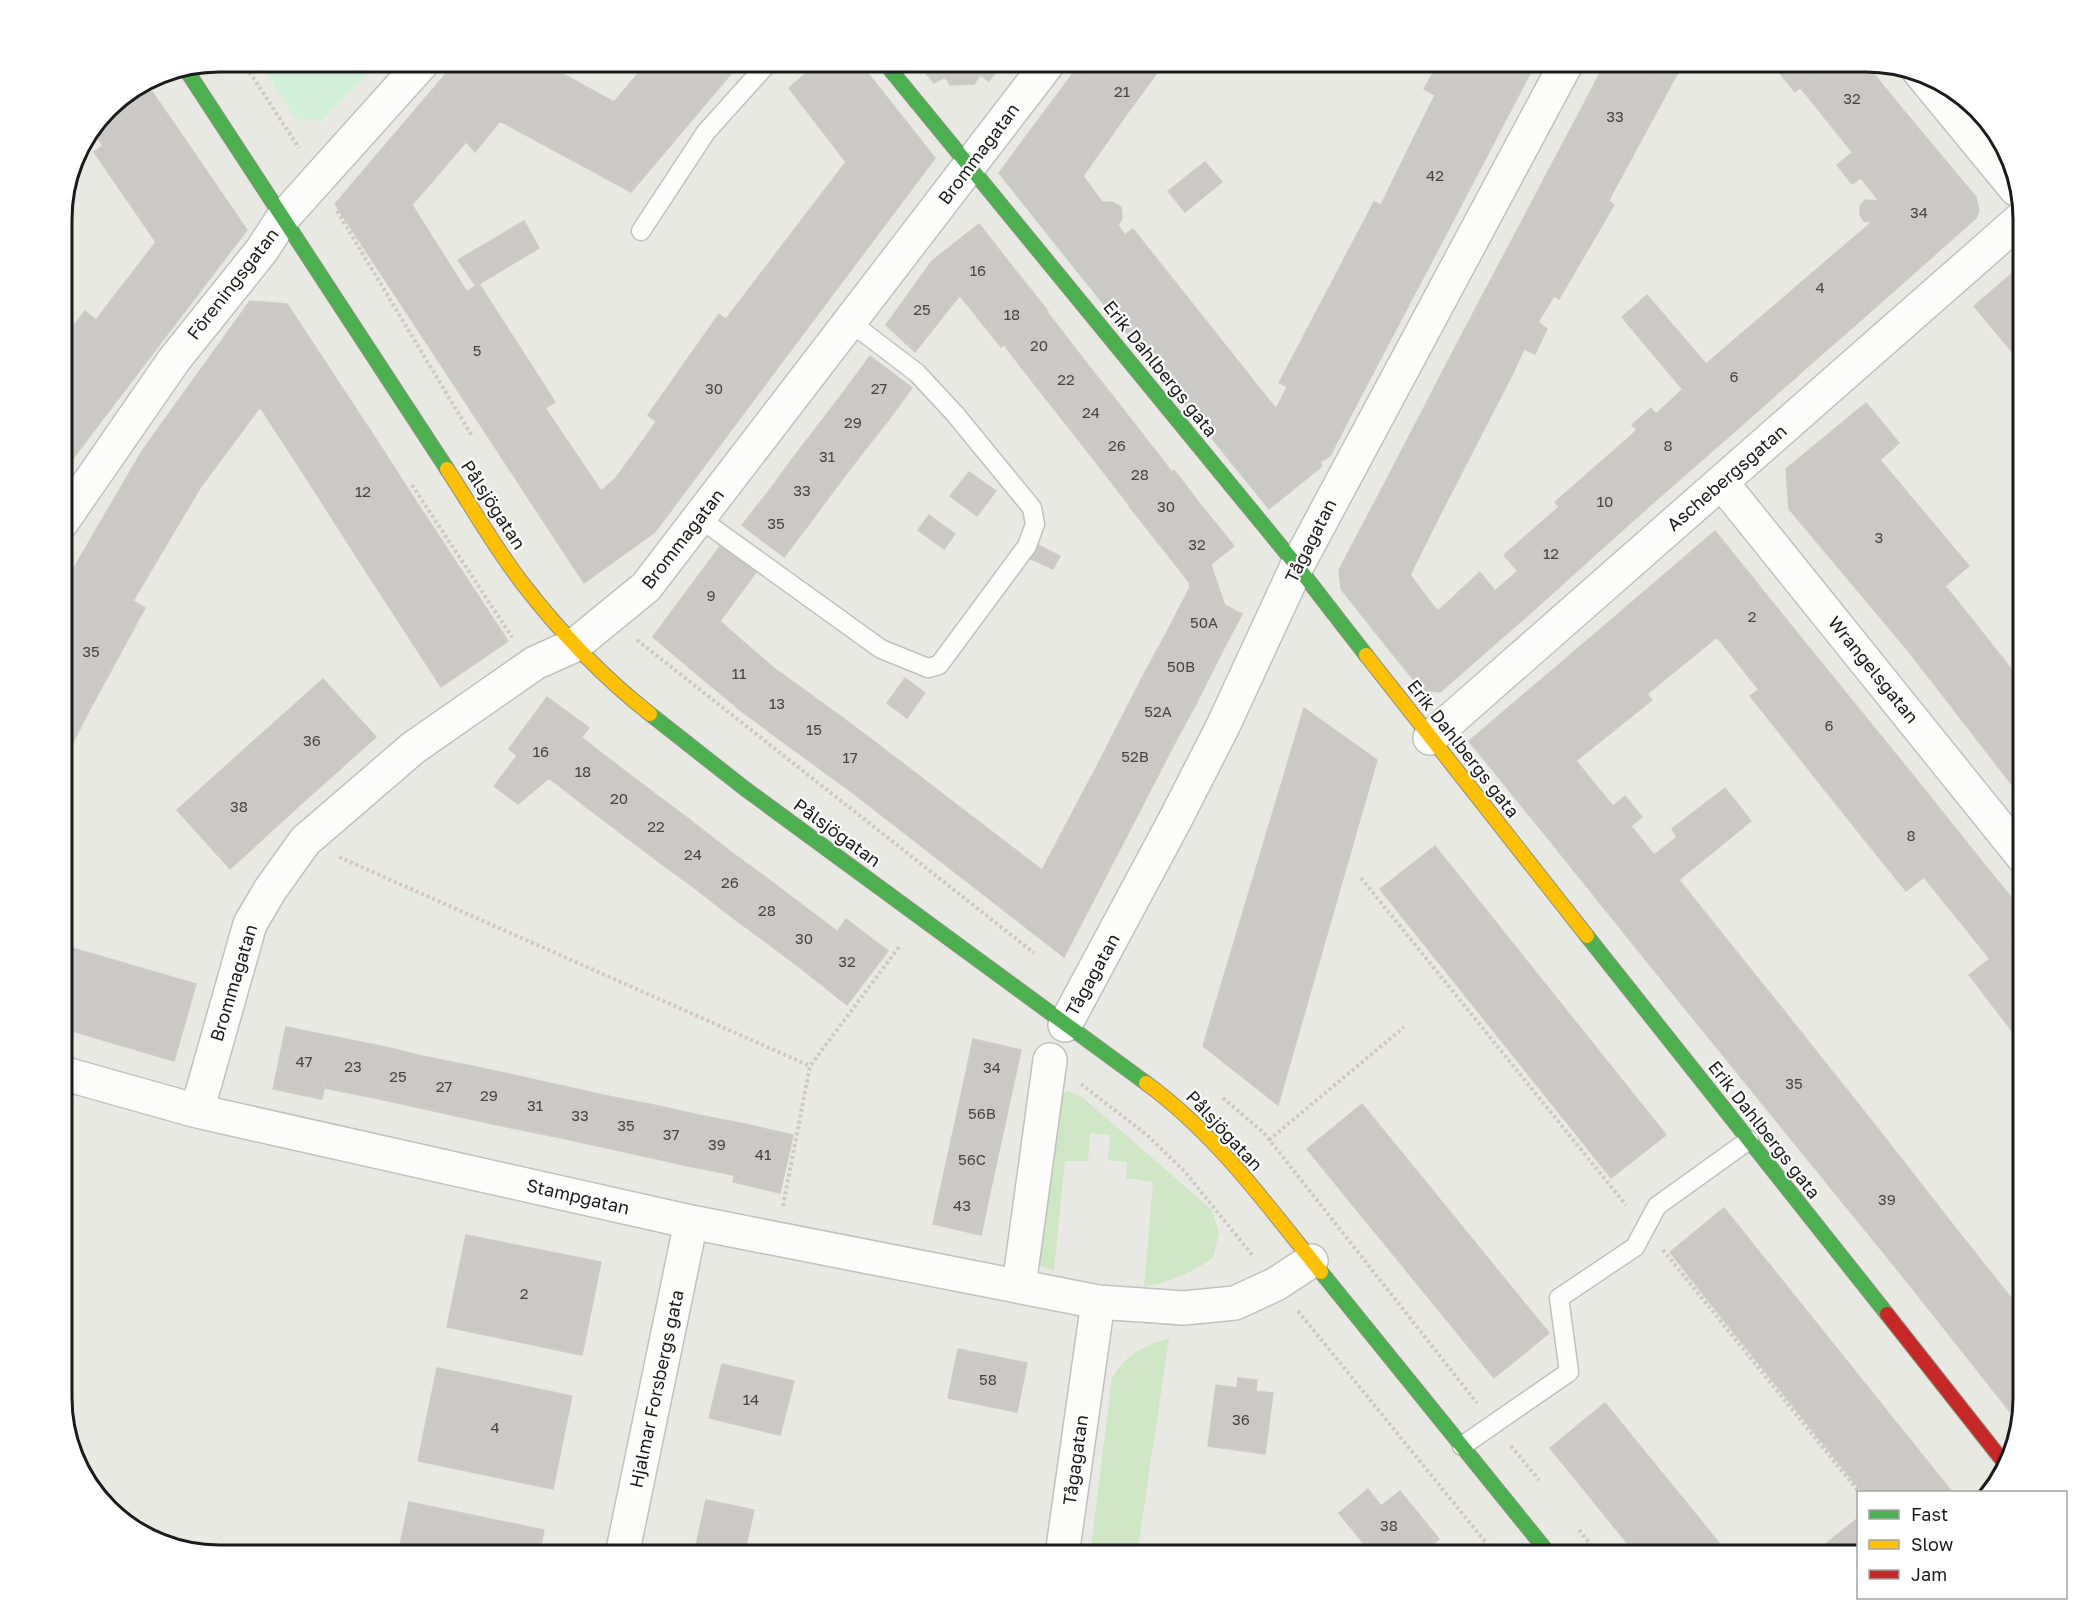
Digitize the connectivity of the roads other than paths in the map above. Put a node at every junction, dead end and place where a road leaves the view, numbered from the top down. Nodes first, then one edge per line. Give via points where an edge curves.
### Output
1 (414, 72) edge
2 (760, 72) edge
3 (892, 72) edge
4 (1041, 72) edge
5 (1562, 72) edge
6 (190, 75) edge
7 (1933, 88) edge
8 (970, 166) junction
9 (2007, 178) edge
10 (282, 219) junction
11 (2013, 227) edge
12 (641, 231) dead end
13 (850, 322) junction
14 (1722, 483) junction
15 (72, 508) edge
16 (699, 518) junction
17 (1297, 566) junction
18 (575, 645) junction
19 (1430, 738) junction
20 (2013, 843) edge
21 (1065, 1025) junction
22 (1050, 1060) dead end
23 (72, 1076) edge
24 (197, 1111) junction
25 (1749, 1140) junction
26 (691, 1222) junction
27 (1311, 1261) junction
28 (1019, 1286) junction
29 (1098, 1302) junction
30 (1461, 1446) junction
31 (2000, 1458) edge
32 (624, 1545) edge
33 (1064, 1545) edge
34 (1541, 1545) edge

1 - 10 street, Föreningsgatan
2 - 12 lane via 706,132
3 - 8 street, Erik Dahlbergs gata
4 - 8 street, Brommagatan
5 - 17 street, Tågagatan
6 - 10 street, Pålsjögatan
7 - 9 street
8 - 13 street, Brommagatan
8 - 17 street, Erik Dahlbergs gata
10 - 15 street, Föreningsgatan via 174,360
10 - 18 street, Pålsjögatan via 522,583
11 - 14 street, Aschebergsgatan
13 - 16 street, Brommagatan
13 - 16 lane via 917,373 956,414 1032,508 1035,524 1028,546 939,665 927,668 881,649
14 - 19 street, Aschebergsgatan
14 - 20 street, Wrangelsgatan
16 - 18 street, Brommagatan via 646,587
17 - 19 street, Erik Dahlbergs gata
17 - 21 street, Tågagatan via 1176,820
18 - 21 street, Pålsjögatan via 628,697 744,788 939,928
18 - 24 street, Brommagatan via 535,663 413,748 305,842 250,924
19 - 25 street, Erik Dahlbergs gata
21 - 27 street, Pålsjögatan via 1180,1108 1236,1167
22 - 28 street
23 - 24 street, Stampgatan
24 - 26 street, Stampgatan
25 - 30 lane via 1657,1206 1635,1247 1559,1298 1569,1372
25 - 31 street, Erik Dahlbergs gata
26 - 28 street, Stampgatan
26 - 32 street, Hjalmar Forsbergs gata
27 - 29 street via 1276,1284 1235,1303 1184,1308
27 - 30 street, Pålsjögatan
28 - 29 street, Stampgatan
29 - 33 street, Tågagatan
30 - 34 street, Pålsjögatan

